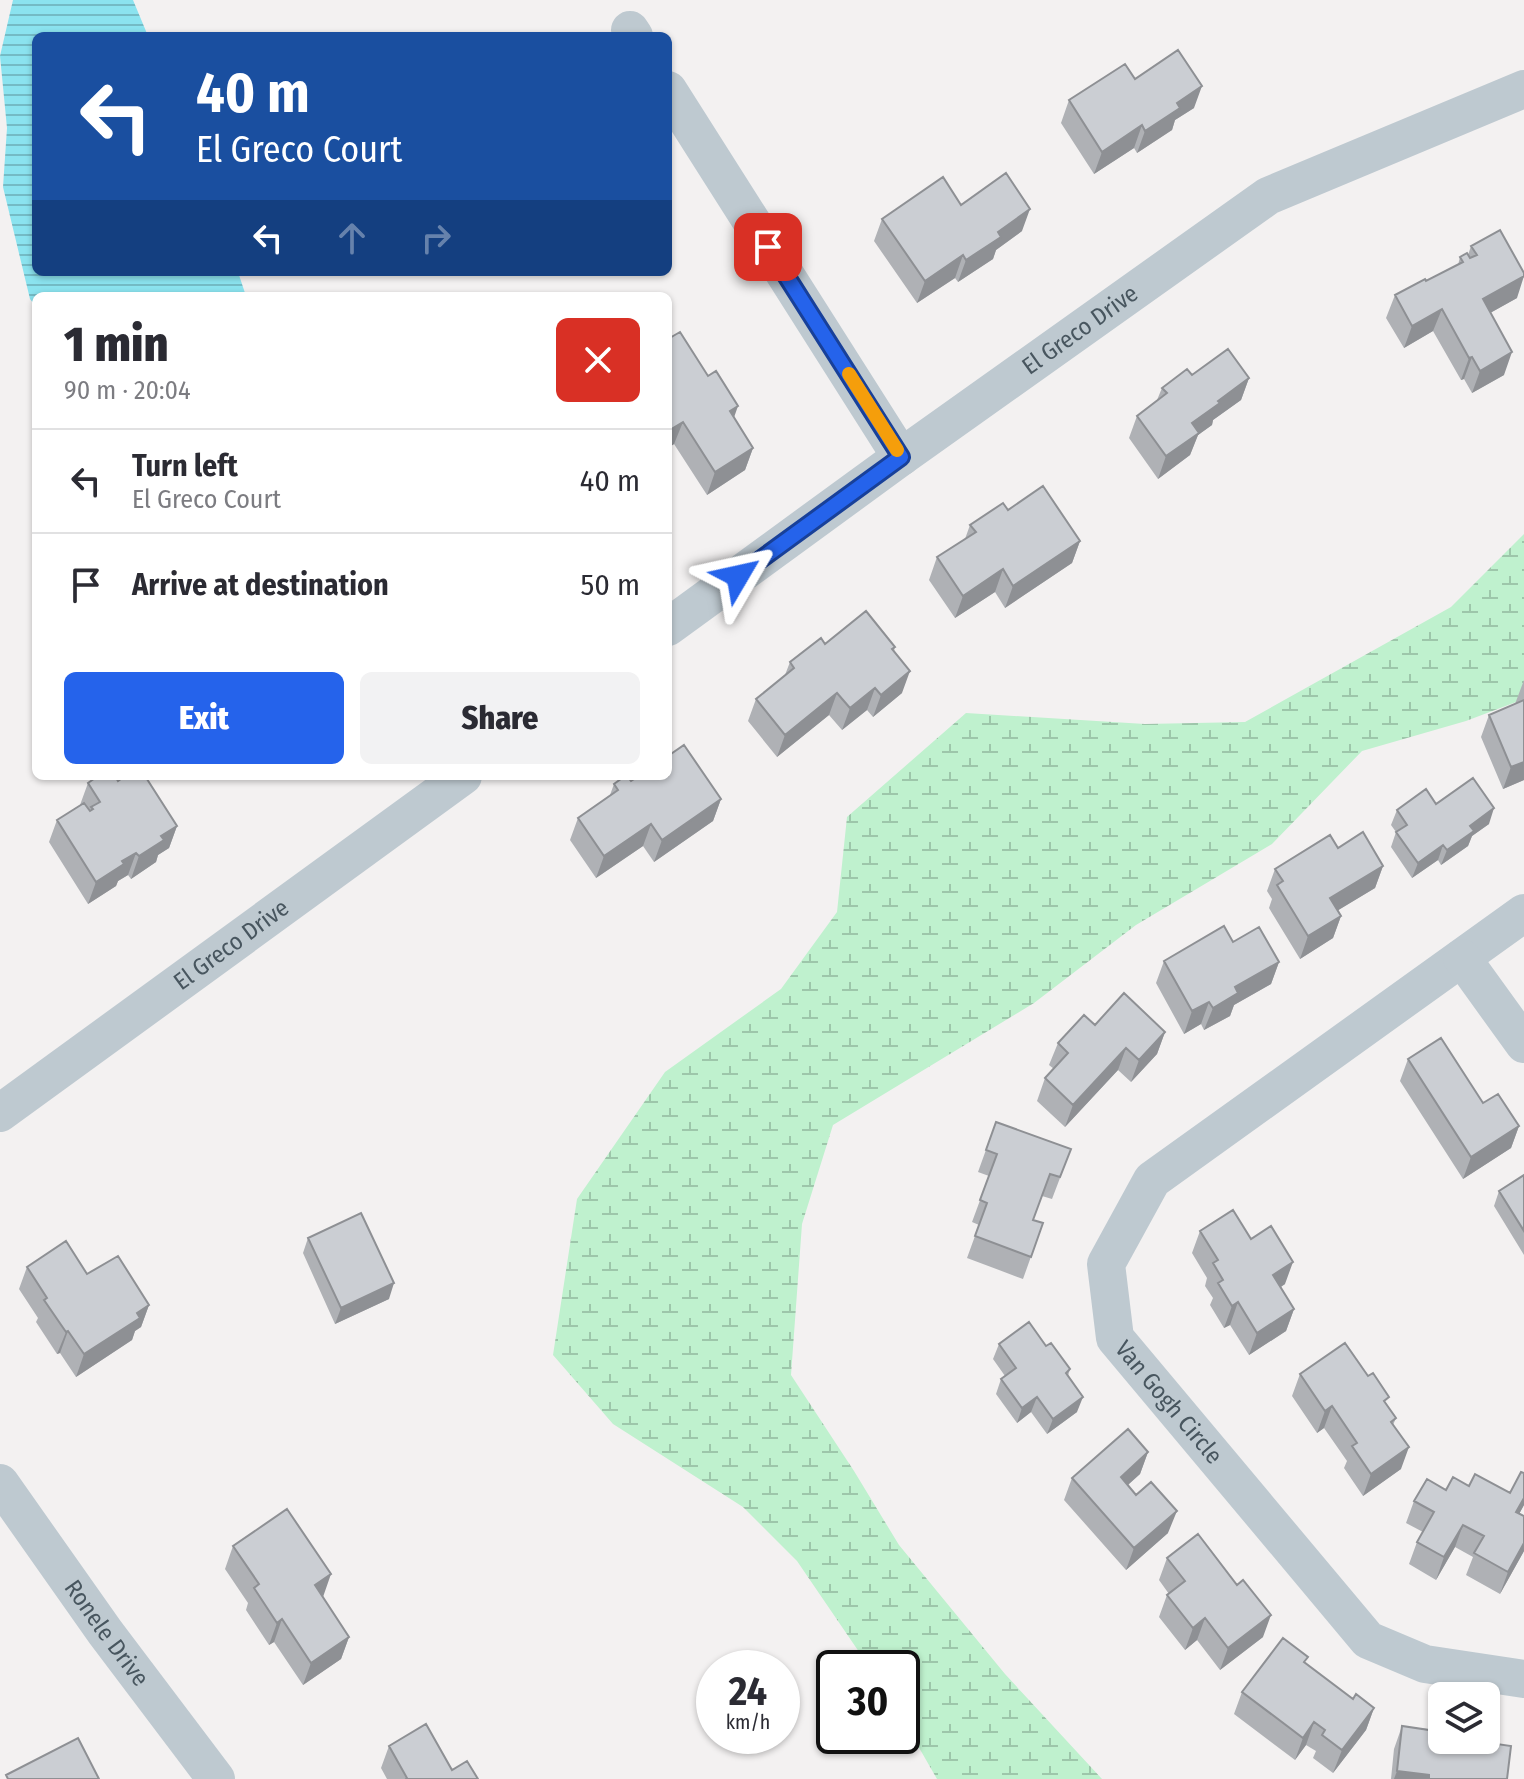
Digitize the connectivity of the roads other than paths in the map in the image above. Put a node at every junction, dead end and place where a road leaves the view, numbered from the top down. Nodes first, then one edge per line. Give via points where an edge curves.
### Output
1 (1524, 89) edge
2 (672, 96) edge
3 (901, 457) junction
4 (672, 624) edge
5 (458, 780) edge
6 (1524, 913) edge
7 (1462, 958) junction
8 (1524, 1044) edge
9 (0, 1113) edge
10 (0, 1483) edge
11 (1524, 1679) edge
12 (216, 1779) edge

1 - 3 street, El Greco Drive via 1268,196
2 - 3 street
3 - 4 street, El Greco Drive
5 - 9 street, El Greco Drive
6 - 7 street, Van Gogh Circle
7 - 8 street
7 - 11 street, Van Gogh Circle via 1152,1180 1106,1264 1115,1338 1368,1640 1425,1664
10 - 12 street, Ronele Drive

